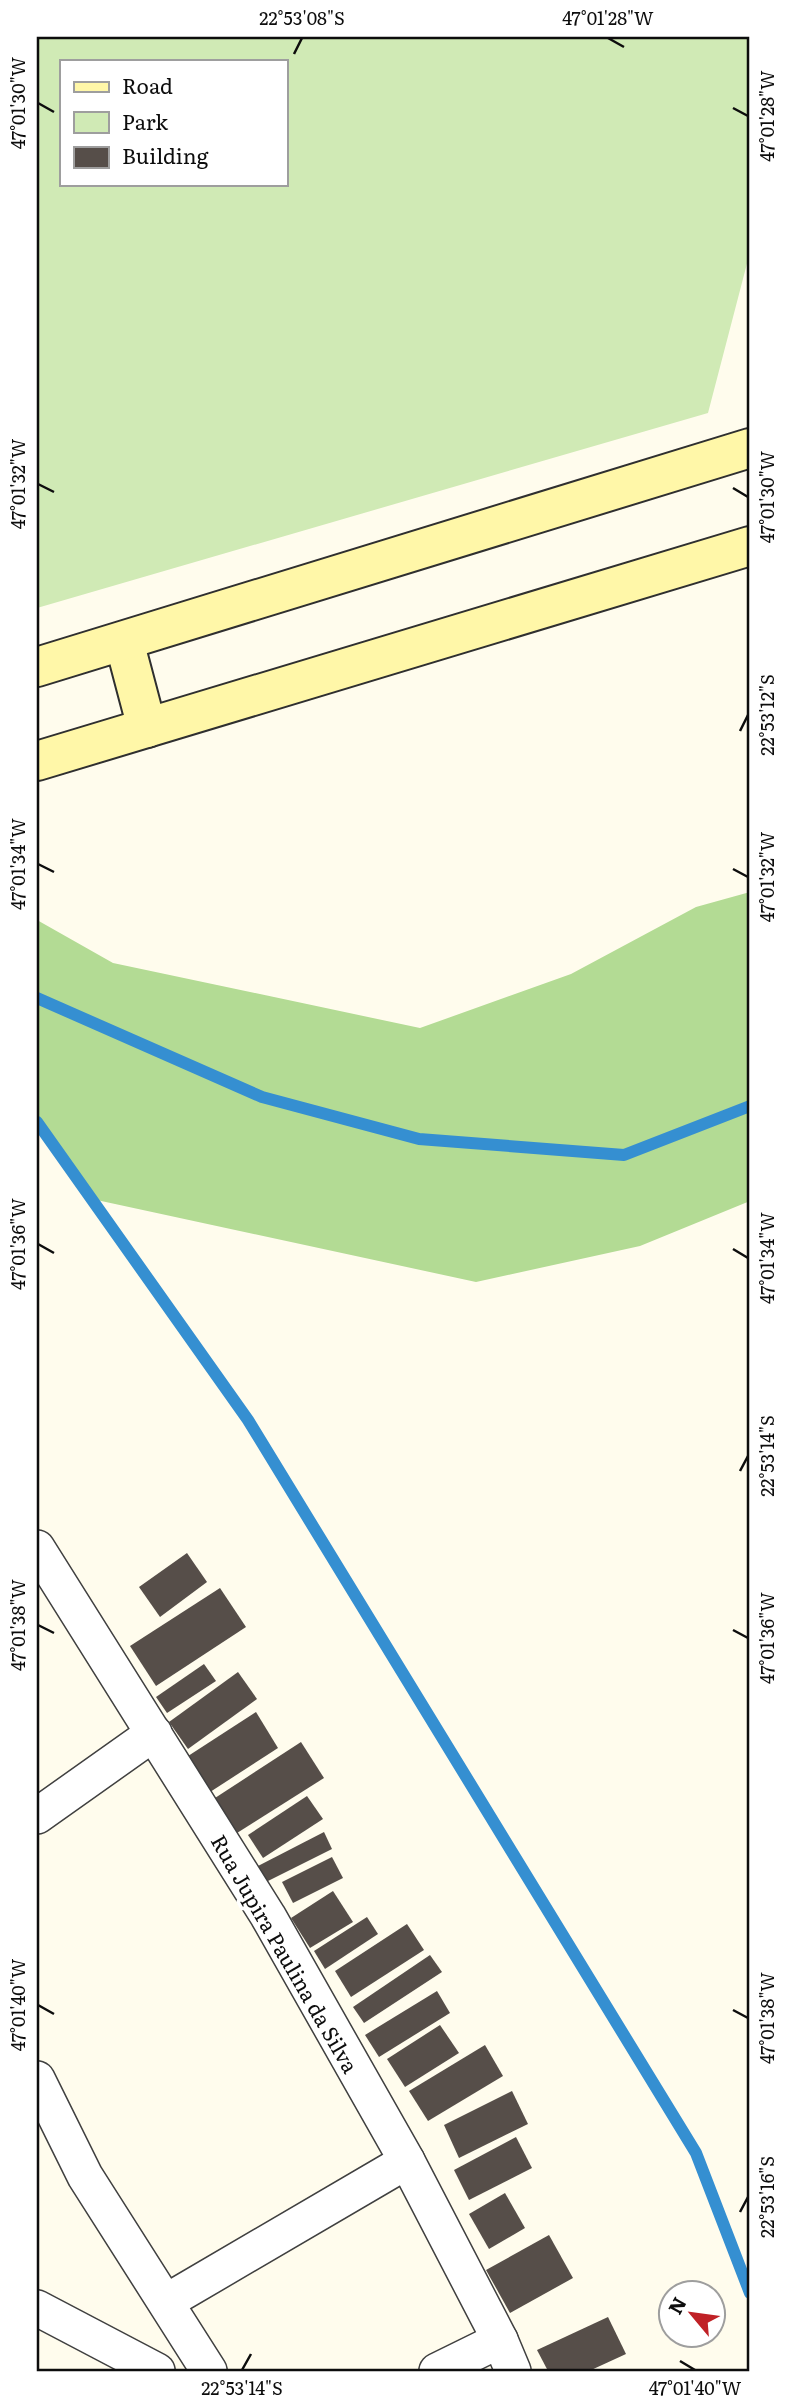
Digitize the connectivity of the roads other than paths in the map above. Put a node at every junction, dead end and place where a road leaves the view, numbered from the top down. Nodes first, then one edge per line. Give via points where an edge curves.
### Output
1 (750, 448) edge
2 (750, 546) edge
3 (124, 641) junction
4 (37, 667) edge
5 (147, 728) junction
6 (37, 761) edge
7 (37, 1548) edge
8 (154, 1733) junction
9 (37, 1816) edge
10 (37, 2079) edge
11 (407, 2161) junction
12 (166, 2302) junction
13 (37, 2308) edge
14 (506, 2356) edge
15 (158, 2371) edge
16 (209, 2371) edge
17 (437, 2371) edge

1 - 3 street
2 - 5 street
3 - 4 street
3 - 5 street
5 - 6 street
7 - 8 street, Rua Jupira Paulina da Silva
8 - 9 street
8 - 11 street, Rua Jupira Paulina da Silva via 268,1916
10 - 12 street via 85,2176
11 - 12 street
11 - 14 street, Rua Jupira Paulina da Silva
12 - 16 street
13 - 15 street
14 - 17 street

